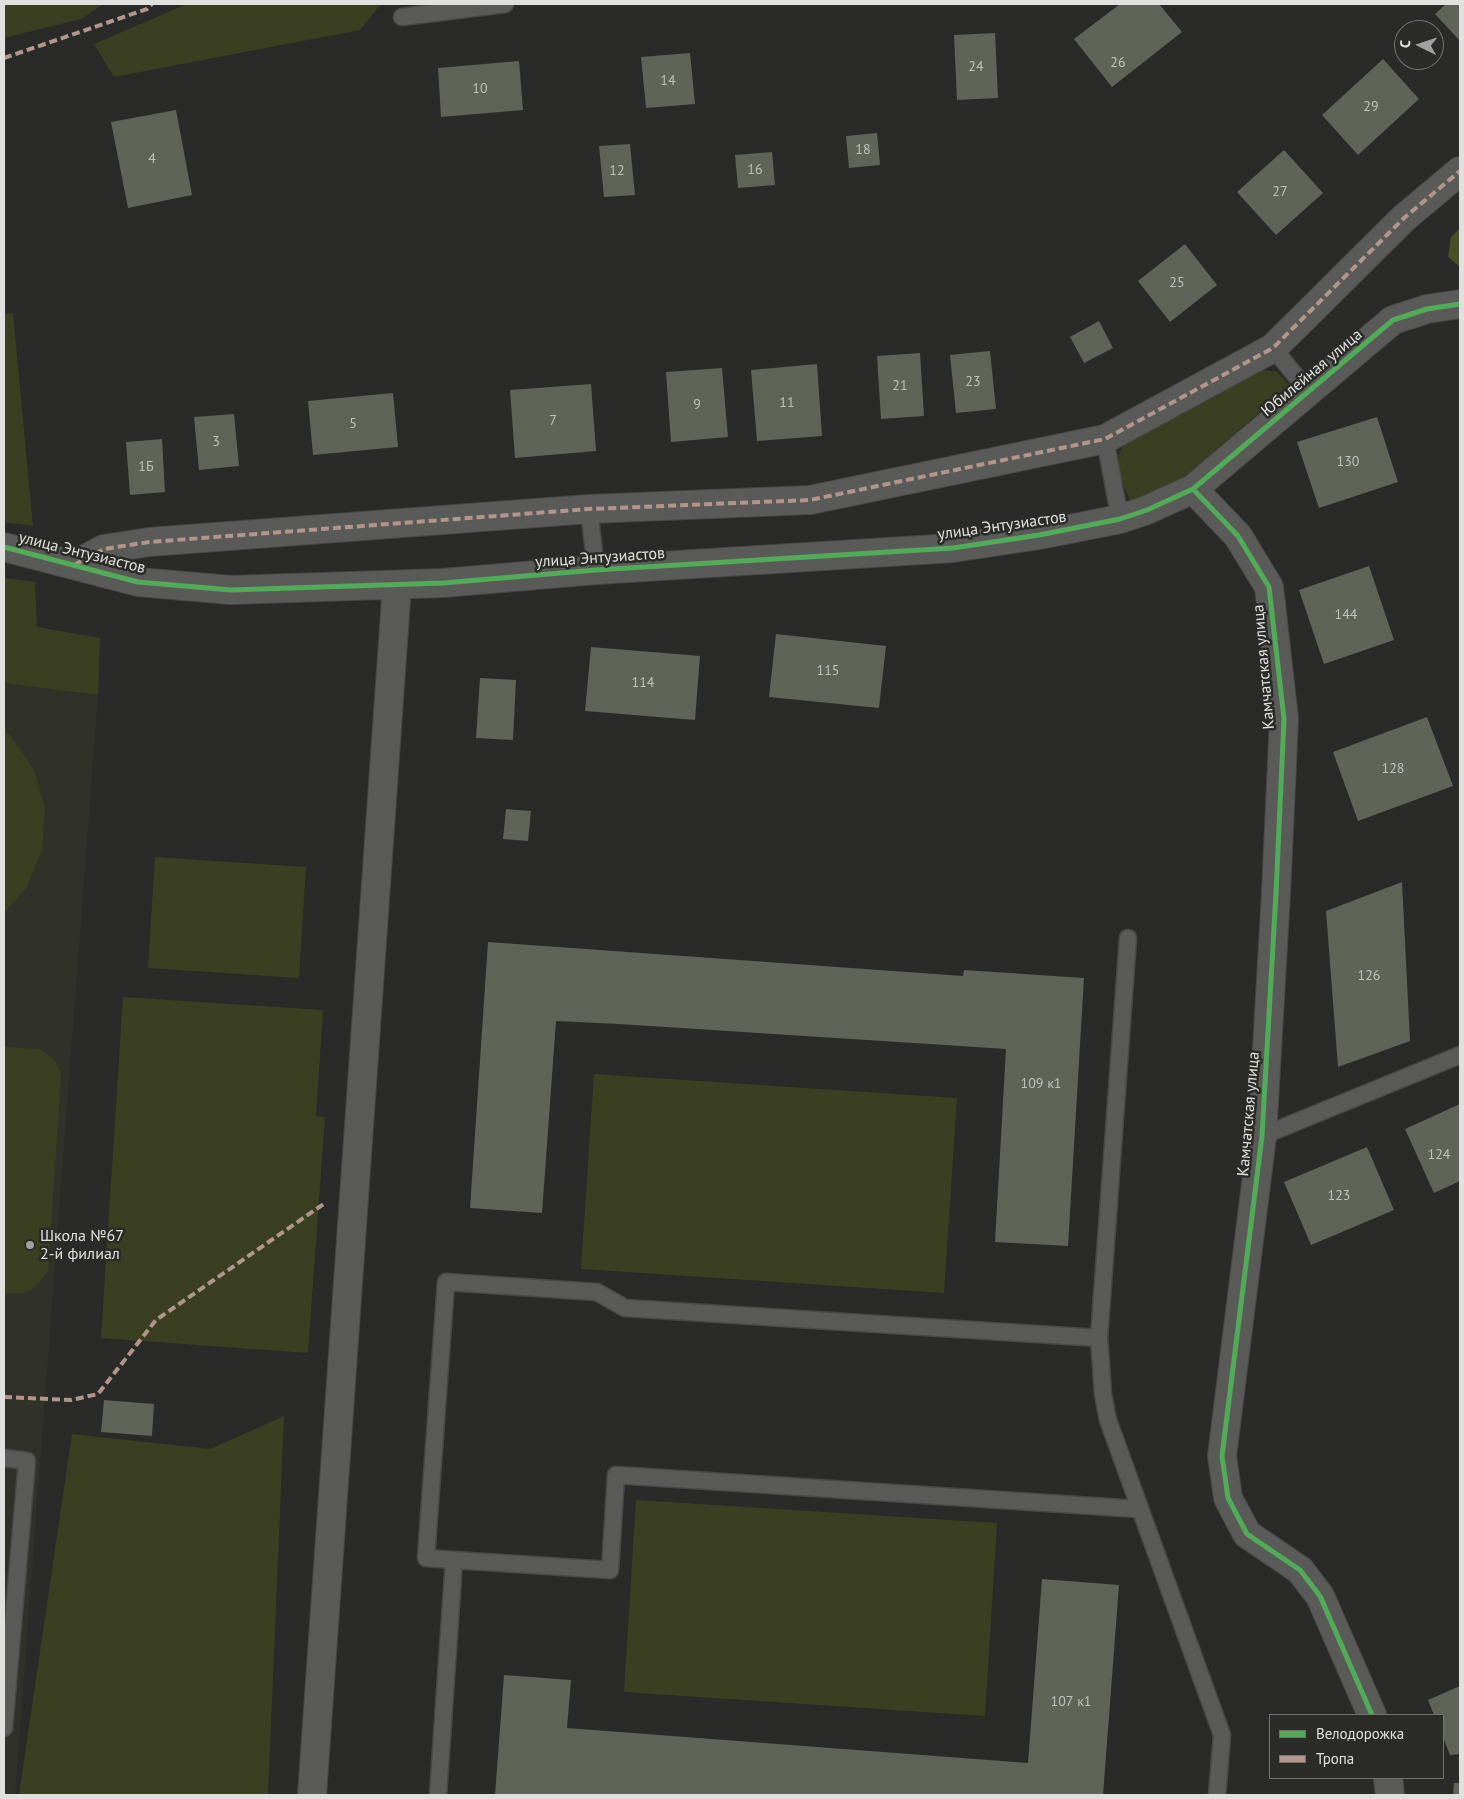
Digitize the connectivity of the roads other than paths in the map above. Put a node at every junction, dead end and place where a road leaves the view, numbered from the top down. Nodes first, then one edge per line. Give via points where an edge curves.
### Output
1 (506, 4) edge
2 (402, 17) dead end
3 (1460, 171) edge
4 (1460, 304) edge
5 (1273, 348) junction
6 (1309, 392) junction
7 (1104, 439) junction
8 (1193, 489) junction
9 (590, 509) junction
10 (1120, 519) junction
11 (4, 547) edge
12 (74, 565) junction
13 (596, 570) junction
14 (396, 585) junction
15 (1128, 938) dead end
16 (1460, 1055) edge
17 (1262, 1136) junction
18 (1099, 1338) junction
19 (4, 1458) edge
20 (1140, 1509) junction
21 (454, 1560) junction
22 (1372, 1714) edge
23 (4, 1728) edge
24 (1388, 1779) edge
25 (312, 1795) edge
26 (438, 1795) edge
27 (1217, 1795) edge
28 (1390, 1795) edge

1 - 2 lane
3 - 5 street via 1404,218
4 - 6 street, Юбилейная улица via 1428,309 1393,320
5 - 6 lane
5 - 7 street
6 - 8 street, Юбилейная улица
7 - 9 street via 810,500
7 - 10 lane
8 - 10 street, улица Энтузиастов
8 - 17 street, Камчатская улица via 1238,536 1269,587 1284,719
9 - 12 street via 149,542 104,549
9 - 13 lane
10 - 13 street, улица Энтузиастов via 953,548
11 - 12 street, улица Энтузиастов
12 - 14 street, улица Энтузиастов via 138,582 231,590
13 - 14 street, улица Энтузиастов
14 - 25 street
15 - 18 lane
16 - 17 lane
17 - 22 street, Камчатская улица via 1222,1456 1228,1498 1247,1534 1300,1570 1320,1596
18 - 20 lane via 1102,1394 1108,1420
18 - 21 lane via 625,1308 597,1292 446,1282 426,1558
19 - 23 lane via 27,1461
20 - 21 lane via 616,1475 610,1570
20 - 27 lane via 1222,1735
21 - 26 lane
24 - 28 street

